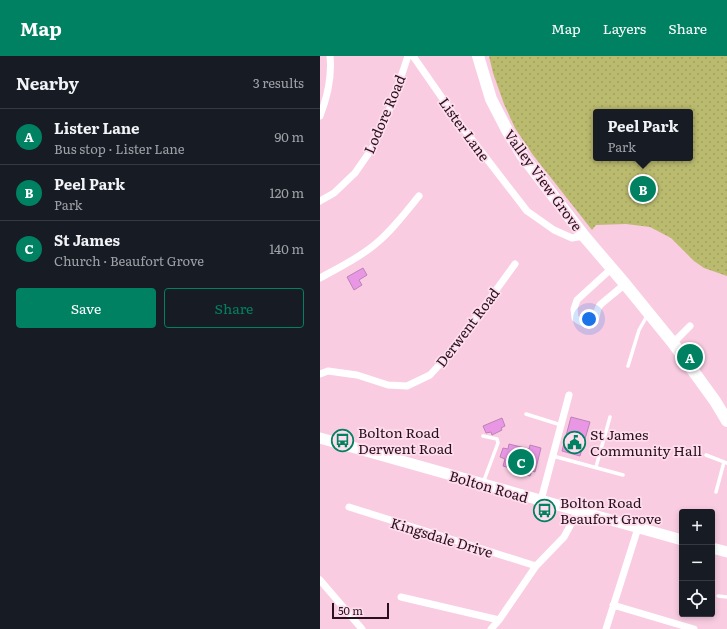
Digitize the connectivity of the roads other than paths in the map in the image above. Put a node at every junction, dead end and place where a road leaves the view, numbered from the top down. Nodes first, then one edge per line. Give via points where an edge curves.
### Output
1 (330, 56) edge
2 (408, 56) edge
3 (413, 56) edge
4 (478, 56) edge
5 (320, 116) edge
6 (419, 196) dead end
7 (320, 201) edge
8 (584, 236) junction
9 (515, 264) dead end
10 (612, 268) junction
11 (320, 278) edge
12 (625, 284) junction
13 (649, 314) junction
14 (690, 326) dead end
15 (672, 343) junction
16 (628, 366) dead end
17 (320, 374) edge
18 (569, 395) dead end
19 (526, 414) dead end
20 (610, 417) dead end
21 (727, 421) edge
22 (561, 425) junction
23 (483, 436) dead end
24 (320, 438) edge
25 (706, 455) dead end
26 (553, 456) junction
27 (726, 462) edge
28 (596, 467) junction
29 (623, 475) dead end
30 (483, 484) junction
31 (716, 492) dead end
32 (541, 500) junction
33 (348, 507) dead end
34 (578, 511) junction
35 (638, 528) junction
36 (679, 539) edge
37 (715, 549) edge
38 (727, 552) edge
39 (536, 566) junction
40 (320, 580) edge
41 (718, 596) dead end
42 (401, 597) dead end
43 (727, 597) edge
44 (613, 605) junction
45 (499, 620) junction
46 (362, 629) edge
47 (491, 629) edge
48 (606, 629) edge
49 (694, 629) edge

1 - 5 street via 325,103
2 - 7 street, Lodore Road via 393,101 373,147 355,173 334,193
3 - 8 street, Lister Lane via 463,128 527,211 554,230 572,238
4 - 8 highway, Valley View Grove via 491,99 508,132
6 - 11 street via 391,230 373,246
8 - 10 highway
9 - 17 street, Derwent Road via 451,352 430,375 407,386 388,385 357,375 328,371
10 - 12 highway
10 - 12 street via 577,300 575,318 585,324 591,323 599,307
12 - 13 highway
13 - 15 highway
13 - 16 lane via 639,330
14 - 15 street
15 - 21 highway
18 - 22 street
19 - 22 lane
20 - 28 lane
22 - 26 street
23 - 30 lane via 497,439 498,443
24 - 30 main road, Bolton Road
25 - 27 lane
26 - 28 lane
26 - 32 street
27 - 31 lane
28 - 29 lane
30 - 32 main road, Bolton Road
32 - 34 main road, Bolton Road
33 - 39 street, Kingsdale Drive
34 - 35 main road, Bolton Road
34 - 39 street via 564,537
35 - 36 main road, Bolton Road
35 - 44 street
37 - 38 main road
39 - 45 street
40 - 46 street
41 - 43 lane
42 - 45 street
44 - 48 street
44 - 49 street
45 - 47 street

